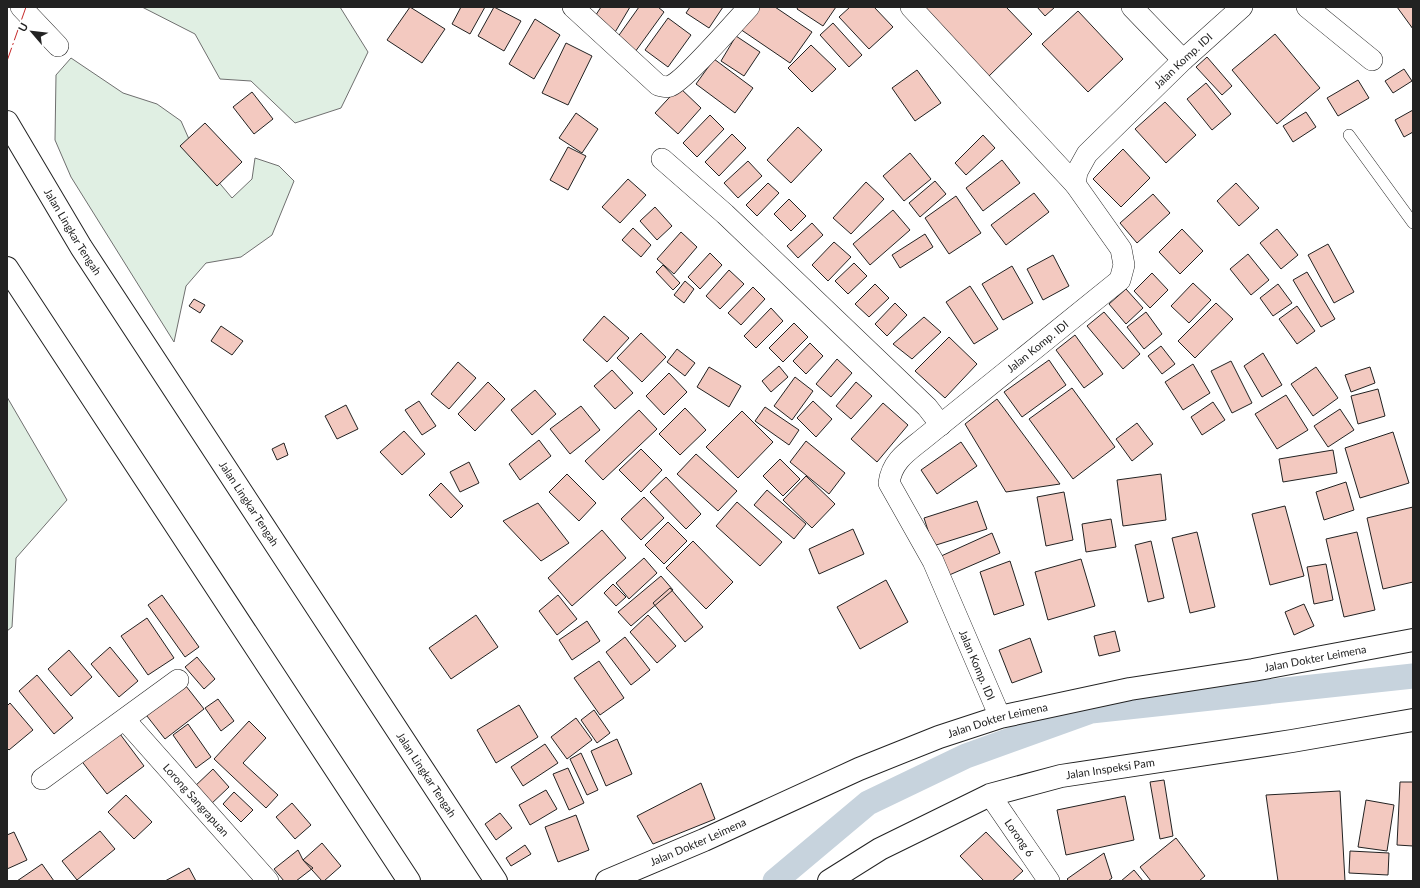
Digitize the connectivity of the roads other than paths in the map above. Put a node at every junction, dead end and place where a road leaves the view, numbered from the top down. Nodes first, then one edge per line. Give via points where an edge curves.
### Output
1 (21, 7) edge
2 (572, 7) edge
3 (749, 7) edge
4 (911, 7) edge
5 (1132, 7) edge
6 (1242, 7) edge
7 (1307, 7) edge
8 (58, 46) dead end
9 (1183, 60) junction
10 (1372, 60) dead end
11 (7, 122) edge
12 (1349, 135) dead end
13 (662, 159) dead end
14 (1075, 184) junction
15 (1413, 223) edge
16 (7, 268) edge
17 (941, 425) junction
18 (1413, 640) edge
19 (178, 680) dead end
20 (1000, 717) junction
21 (125, 720) junction
22 (1413, 720) edge
23 (42, 779) dead end
24 (990, 795) junction
25 (268, 881) edge
26 (410, 881) edge
27 (496, 881) edge
28 (607, 881) edge
29 (829, 881) edge
30 (1049, 881) edge

1 - 8 street
2 - 3 street via 658,85 665,87 671,86 685,75
4 - 14 street
5 - 9 street
6 - 9 street, Jalan Komp. IDI
7 - 10 street
9 - 14 street, Jalan Komp. IDI via 1086,154 1077,172
11 - 27 main road, Jalan Lingkar Tengah via 81,247
12 - 15 lane
13 - 17 street via 725,214 921,402
14 - 17 street, Jalan Komp. IDI via 1121,249 1124,265 1120,280
16 - 26 main road
17 - 20 street, Jalan Komp. IDI via 899,460 890,471 889,483 933,561
18 - 20 main road, Jalan Dokter Leimena via 1253,670 1130,689
19 - 21 street
20 - 28 main road, Jalan Dokter Leimena via 938,737 859,769
21 - 23 street
21 - 25 street, Lorong Sangrapuan
22 - 24 main road, Jalan Inspeksi Pam via 1061,776
24 - 29 main road, Jalan Inspeksi Pam via 880,849
24 - 30 street, Lorong 6

